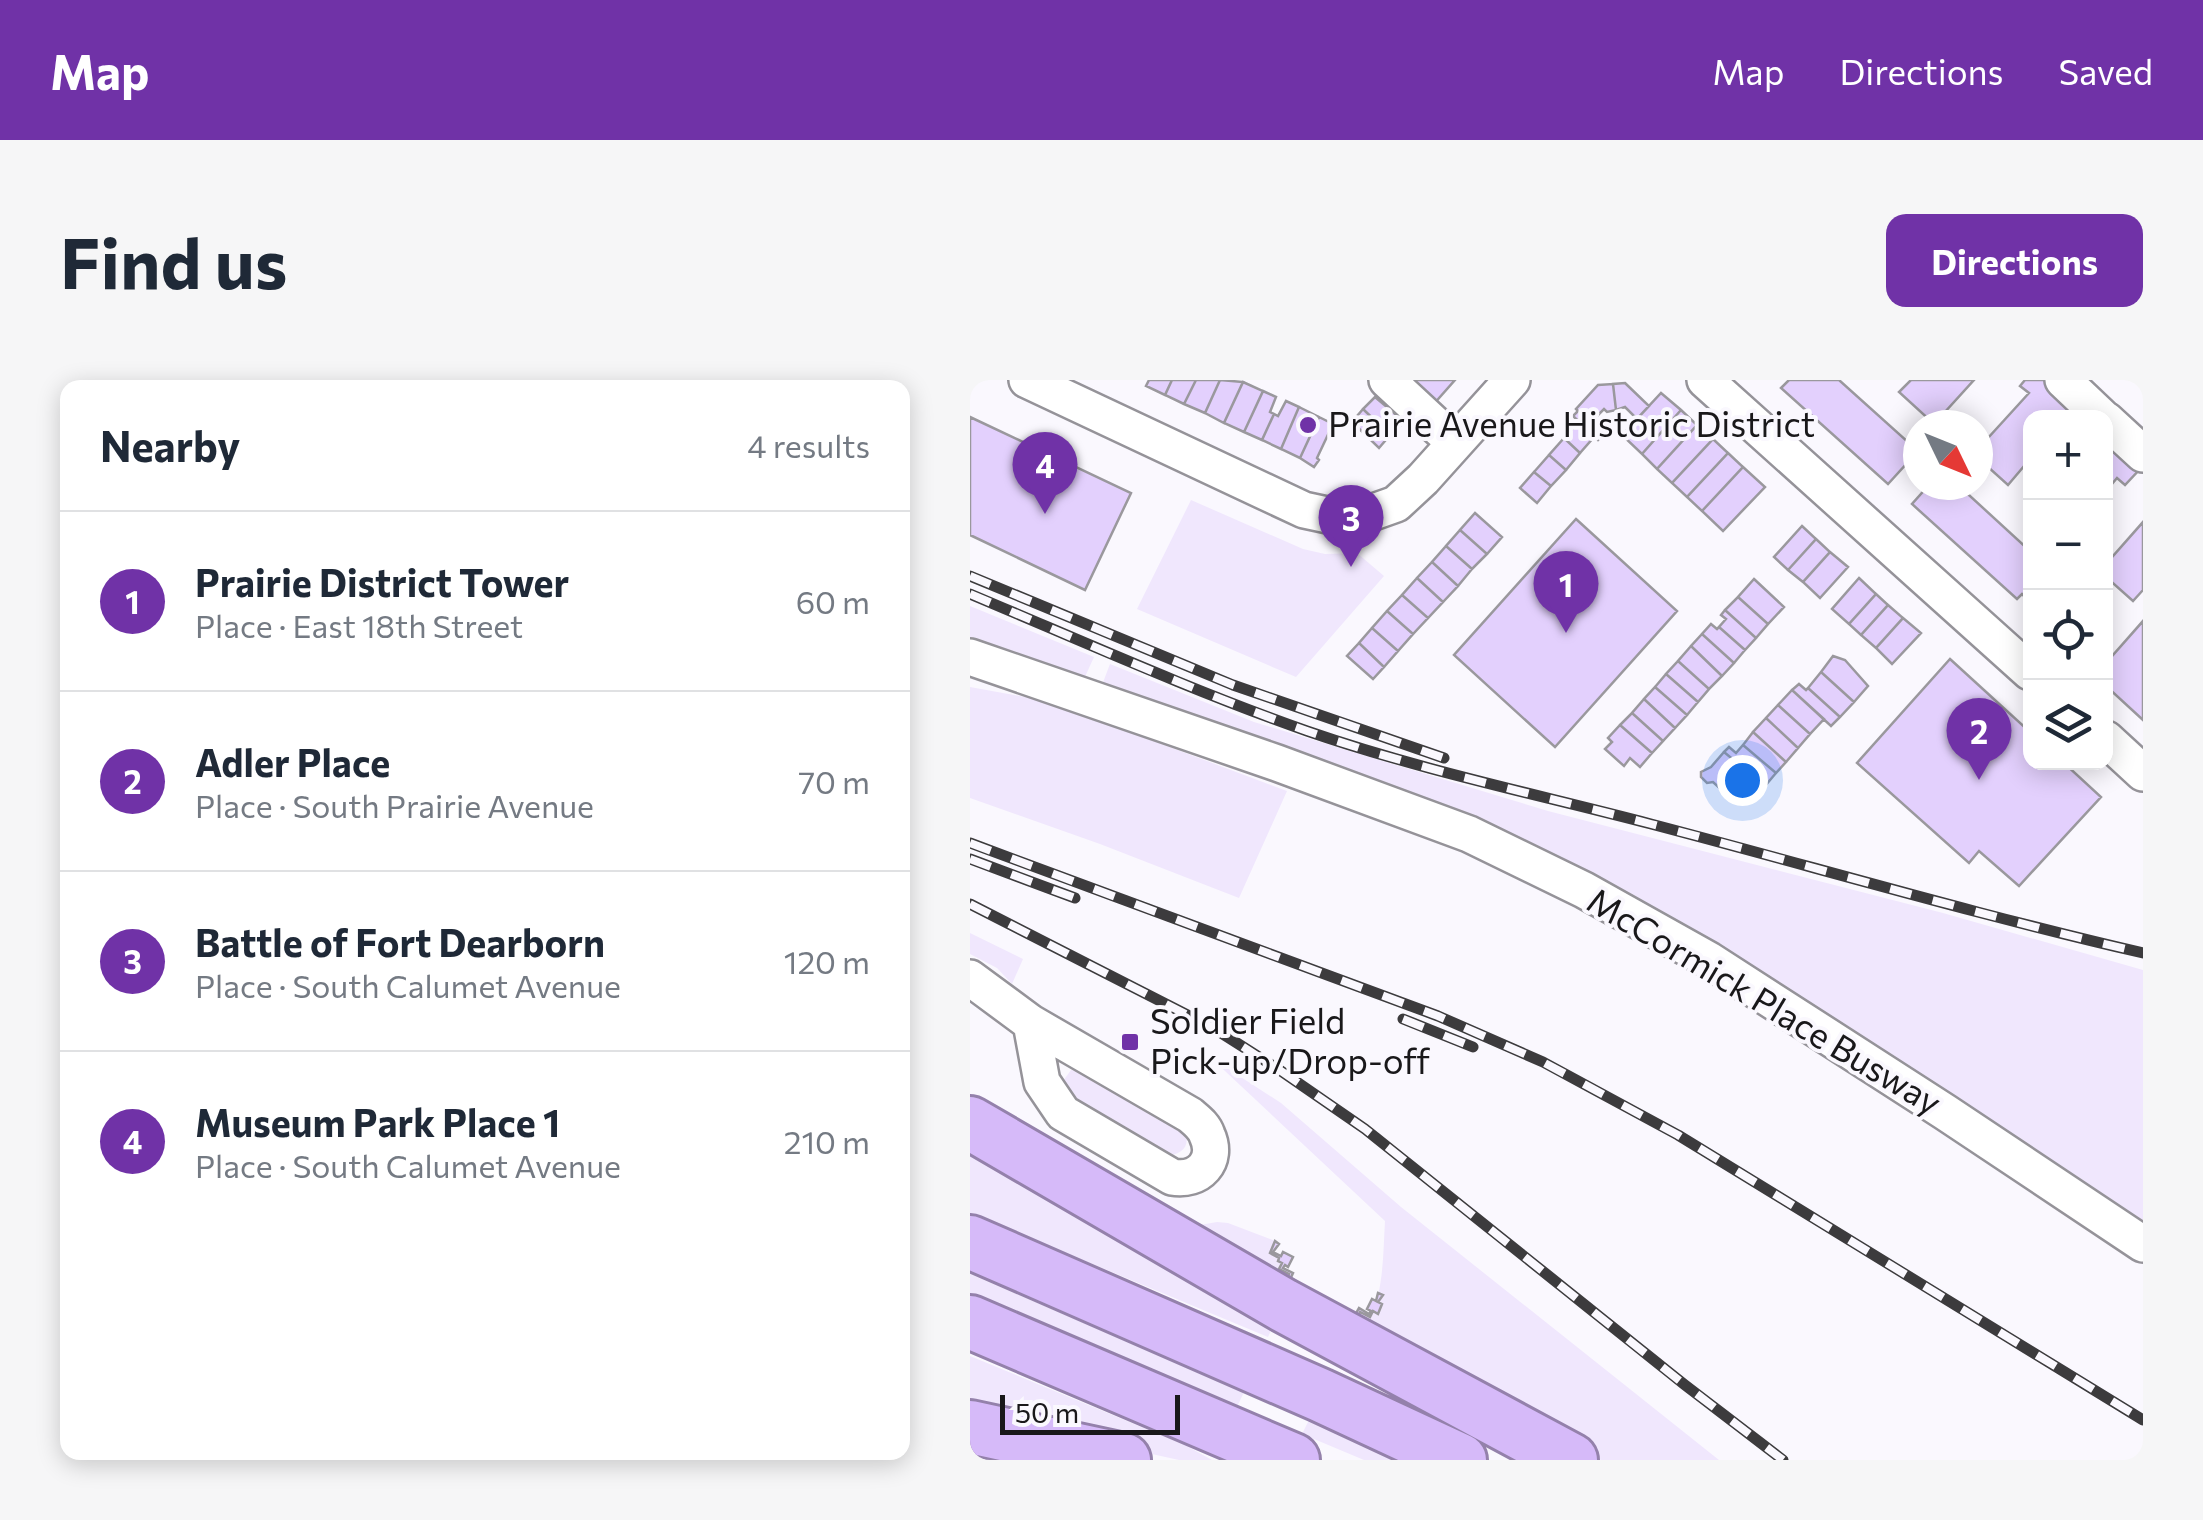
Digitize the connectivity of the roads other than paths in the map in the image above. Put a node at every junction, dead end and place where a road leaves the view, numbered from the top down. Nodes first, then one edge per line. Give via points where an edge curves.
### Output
1 (1027, 380) edge
2 (1387, 380) edge
3 (1512, 380) edge
4 (1705, 380) edge
5 (2062, 380) edge
6 (2094, 410) edge
7 (2113, 427) edge
8 (1456, 443) junction
9 (2143, 454) edge
10 (970, 658) edge
11 (2023, 666) edge
12 (2113, 745) edge
13 (2143, 773) edge
14 (970, 978) edge
15 (1031, 1023) junction
16 (970, 1123) edge
17 (970, 1242) edge
18 (2143, 1244) edge
19 (970, 1322) edge
20 (970, 1427) edge
21 (1124, 1460) edge
22 (1292, 1460) edge
23 (1460, 1460) edge
24 (1571, 1460) edge

1 - 8 street via 1304,510 1332,516 1365,515 1396,504
2 - 8 street
3 - 8 street
4 - 11 street
5 - 6 street
7 - 9 street
10 - 18 street, McCormick Place Busway via 1469,834 1584,890 1709,960
12 - 13 street
14 - 15 street
15 - 15 street via 1042,1082 1063,1113 1172,1176 1196,1176 1206,1166 1210,1138 1190,1115
16 - 24 highway via 1282,1305
17 - 23 highway
19 - 22 highway
20 - 21 highway

